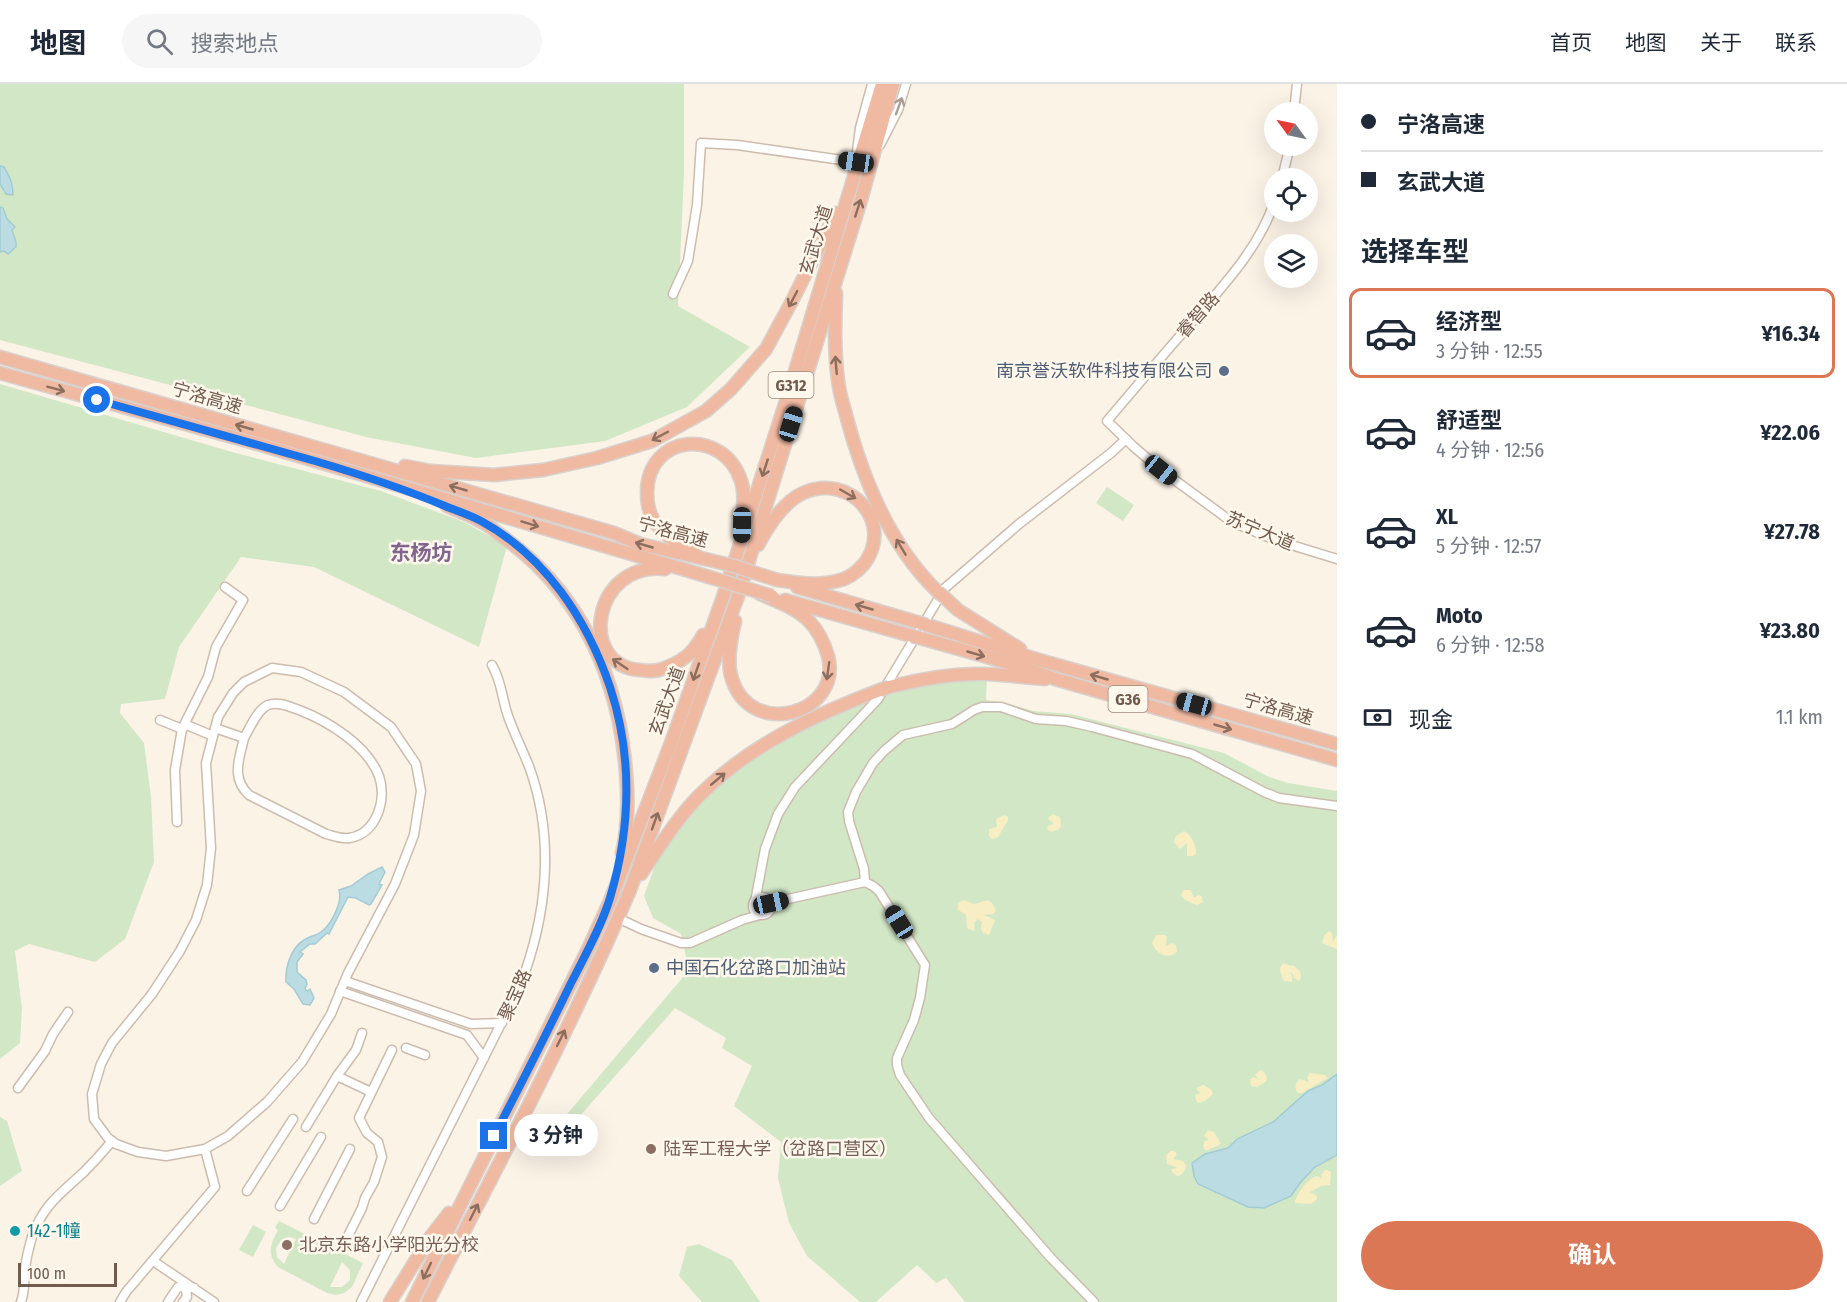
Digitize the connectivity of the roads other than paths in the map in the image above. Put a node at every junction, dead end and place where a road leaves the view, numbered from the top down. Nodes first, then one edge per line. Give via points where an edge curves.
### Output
1 (872, 84) edge
2 (882, 84) edge
3 (893, 84) edge
4 (906, 84) edge
5 (1297, 84) edge
6 (1295, 102) edge
7 (871, 164) junction
8 (855, 167) junction
9 (1265, 222) edge
10 (840, 264) junction
11 (673, 294) dead end
12 (0, 357) edge
13 (0, 373) edge
14 (1107, 421) joint
15 (1126, 439) junction
16 (300, 443) junction
17 (373, 478) junction
18 (741, 540) junction
19 (701, 558) junction
20 (1337, 559) edge
21 (696, 573) junction
22 (744, 573) junction
23 (777, 580) junction
24 (225, 587) dead end
25 (723, 597) junction
26 (772, 598) junction
27 (1039, 660) junction
28 (492, 665) dead end
29 (1055, 679) junction
30 (160, 720) dead end
31 (182, 729) junction
32 (214, 732) junction
33 (244, 738) junction
34 (1337, 744) edge
35 (1337, 760) edge
36 (1337, 807) edge
37 (177, 822) dead end
38 (866, 882) junction
39 (757, 886) junction
40 (630, 890) junction
41 (610, 901) junction
42 (769, 901) junction
43 (754, 903) junction
44 (763, 914) junction
45 (618, 918) junction
46 (742, 920) junction
47 (345, 981) junction
48 (340, 992) junction
49 (68, 1012) dead end
50 (502, 1023) junction
51 (362, 1032) dead end
52 (406, 1048) dead end
53 (392, 1050) dead end
54 (425, 1055) dead end
55 (484, 1058) junction
56 (337, 1076) junction
57 (18, 1088) dead end
58 (371, 1092) junction
59 (293, 1119) dead end
60 (306, 1127) dead end
61 (321, 1137) dead end
62 (112, 1141) junction
63 (205, 1149) junction
64 (350, 1149) dead end
65 (247, 1191) dead end
66 (465, 1193) junction
67 (280, 1206) dead end
68 (315, 1219) dead end
69 (346, 1240) dead end
70 (153, 1261) junction
71 (190, 1288) junction
72 (21, 1302) edge
73 (120, 1302) edge
74 (168, 1302) edge
75 (183, 1302) edge
76 (214, 1302) edge
77 (361, 1302) edge
78 (390, 1302) edge
79 (412, 1302) edge
80 (428, 1302) edge
81 (1094, 1302) edge

1 - 8 street
2 - 8 highway, 玄武大道 / G312
3 - 7 highway, 玄武大道 / G312
7 -> 4 street via 898,110
5 - 6 street
10 -> 7 highway, 玄武大道 / G312
8 - 11 street via 737,145 700,143 697,205 688,261
8 -> 16 highway via 816,254 766,349 706,411 652,441 543,470 494,475 431,471
8 -> 18 highway, 玄武大道 / G312
9 - 14 street, 睿智路 via 1228,280
10 - 22 highway, 玄武大道 / G312
27 -> 10 highway via 958,610 941,595 903,553 884,517 867,481 838,382 834,339
16 -> 12 highway, 宁洛高速 / G36
13 -> 17 highway, 宁洛高速 / G36
14 - 15 street, 苏宁大道
15 - 20 street, 苏宁大道 via 1188,492 1232,522
15 - 39 street via 945,588 878,699 795,787 770,832
19 -> 16 highway, 宁洛高速 / G36 via 639,544 614,533
17 -> 21 highway, 宁洛高速 / G36
17 - 41 highway via 480,520 544,571 582,623 616,705 627,781 623,846
18 - 19 highway via 742,484 736,467 708,446 678,445 654,465 647,483 647,501 653,520 666,535
18 - 25 highway, 玄武大道 / G312
19 - 23 highway, 宁洛高速 / G36, bridge
25 -> 21 highway via 697,648 678,664 657,672 629,670 610,657 599,633 601,611 611,591 625,576 653,568
21 - 26 highway, 宁洛高速 / G36, bridge
22 -> 23 highway via 776,517 801,493 840,489 867,510 874,533 869,556 855,574 823,583
26 -> 22 highway via 807,619 820,635 829,661 824,687 815,700 792,713 760,711 739,695 731,678 733,632
40 -> 22 highway, 玄武大道 / G312
27 -> 23 highway, 宁洛高速 / G36
24 - 31 street via 243,600 216,647 208,677
25 -> 41 highway, 玄武大道 / G312
26 -> 29 highway, 宁洛高速 / G36
34 -> 27 highway, 宁洛高速 / G36
28 - 50 street, 聚宝路 via 530,770 545,844 545,893 540,924 532,956
29 -> 35 highway, 宁洛高速 / G36
40 -> 29 highway via 704,791 760,747 806,722 884,689 924,678 986,674
30 - 31 street
31 - 32 street via 187,725
31 - 37 street via 175,770
32 - 33 street
32 - 47 street via 218,717 244,682 272,668 301,672 344,692 392,727 416,764 421,790 414,835 395,884
32 - 62 street via 206,763 211,848 207,885 196,920 152,994 112,1043 92,1094 94,1119
33 - 33 street via 238,778 249,795 338,837 350,838 373,823 381,796 379,776 354,743 326,722 276,703 266,706
36 - 38 street via 1279,798 1192,754 1066,721 1036,719 1001,707 982,707 952,724 903,735 873,763 848,812
38 - 42 street
38 - 81 street via 884,898 925,965 914,1020 897,1058 900,1075 929,1118
39 - 42 street
39 - 43 street
40 - 45 highway, 玄武大道 / G312
41 - 66 highway, 玄武大道 / G312
42 - 43 street via 760,897
42 - 44 street via 770,910
43 - 44 street via 756,912
43 - 46 street
44 - 46 street
45 - 46 street via 681,943 690,943
80 -> 45 highway, 玄武大道 / G312
47 - 48 street
47 - 50 street via 471,1024
48 - 55 street via 467,1035
48 - 63 street via 302,1062 267,1102 228,1136
49 - 57 street
50 - 55 street, 聚宝路
51 - 56 street via 356,1050
52 - 54 street
53 - 58 street
55 - 77 street, 聚宝路
56 - 58 street
56 - 60 street
58 - 69 street via 359,1118 367,1133 378,1142 382,1157
59 - 65 street
61 - 67 street
62 - 63 street via 138,1152 166,1156
62 - 72 street via 51,1202 39,1220 25,1266
63 - 70 street via 215,1187
64 - 68 street
66 - 78 highway via 429,1239
66 -> 79 highway, 玄武大道 / G312
70 - 71 street
70 - 73 street
71 - 74 street via 178,1287
71 - 75 street
71 - 76 street

